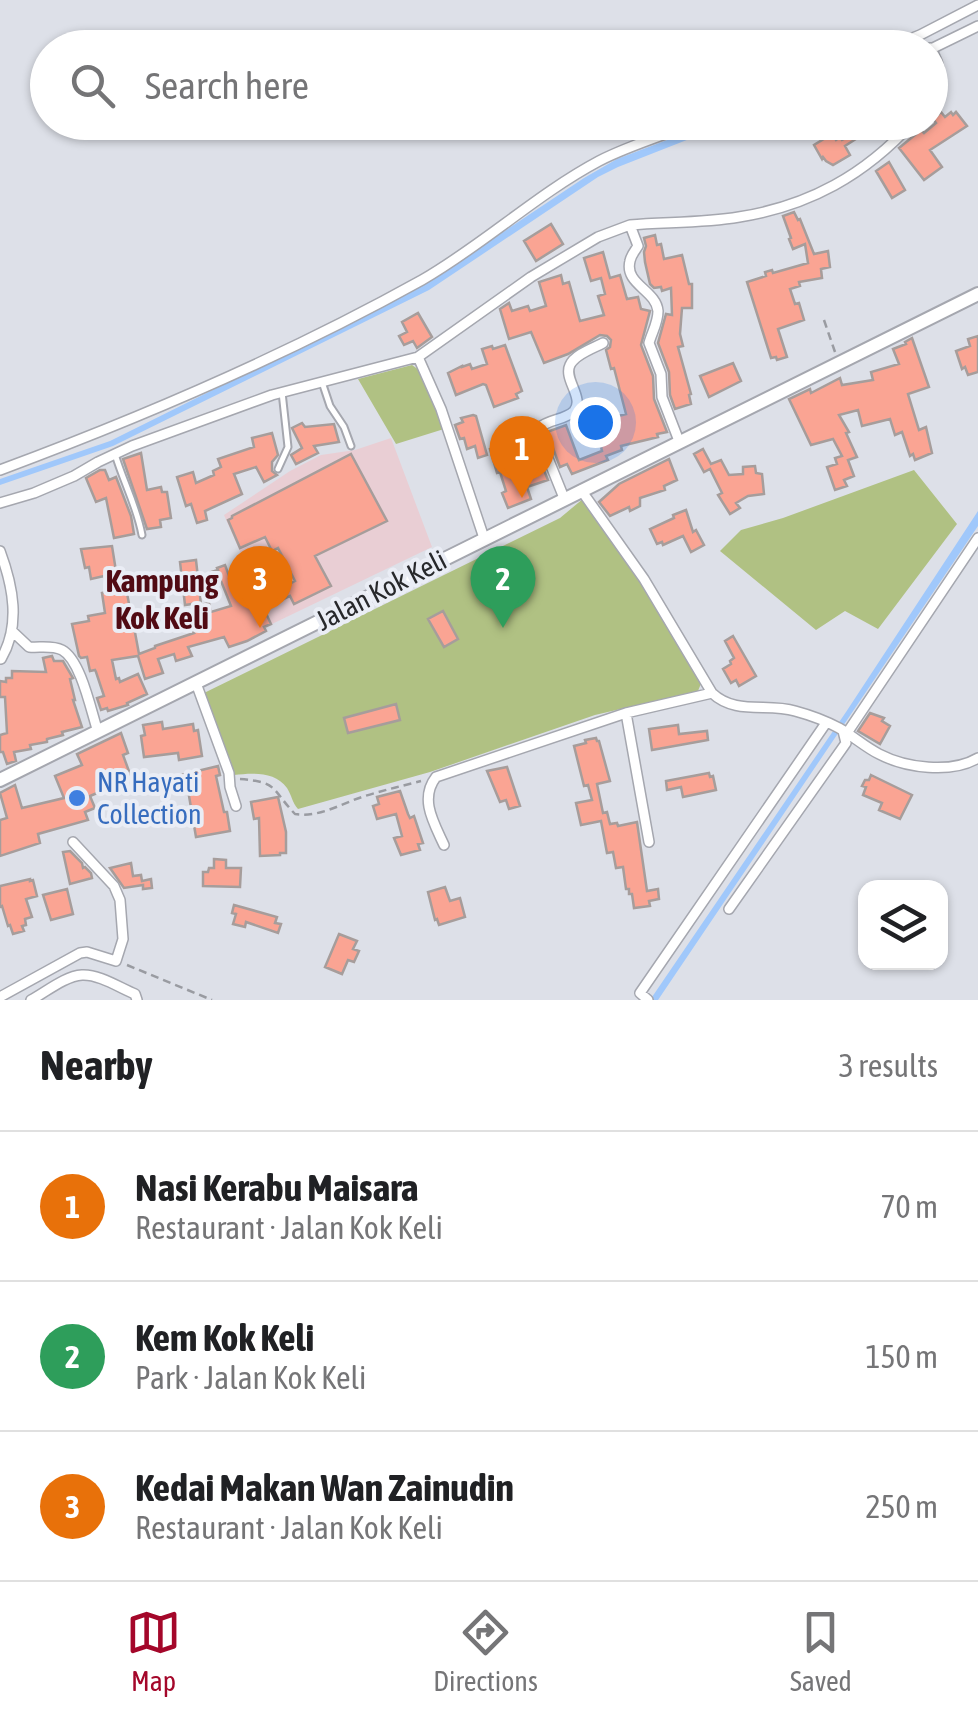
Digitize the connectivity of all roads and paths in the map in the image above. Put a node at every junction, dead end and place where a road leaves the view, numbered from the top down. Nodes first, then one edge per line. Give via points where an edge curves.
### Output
1 (978, 5) edge
2 (978, 26) edge
3 (932, 30) edge
4 (948, 40) edge
5 (653, 140) edge
6 (896, 140) edge
7 (630, 224) junction
8 (978, 294) edge
9 (824, 320) dead end
10 (603, 342) dead end
11 (418, 357) junction
12 (839, 363) junction
13 (322, 382) junction
14 (282, 392) junction
15 (679, 441) junction
16 (351, 446) dead end
17 (115, 454) junction
18 (0, 470) edge
19 (278, 470) dead end
20 (582, 490) junction
21 (564, 498) junction
22 (0, 502) edge
23 (142, 535) dead end
24 (484, 538) junction
25 (978, 538) edge
26 (0, 551) edge
27 (12, 631) junction
28 (1, 659) edge
29 (196, 683) junction
30 (712, 694) junction
31 (626, 713) junction
32 (838, 728) junction
33 (98, 732) junction
34 (978, 758) edge
35 (229, 773) junction
36 (0, 780) edge
37 (432, 780) junction
38 (236, 806) dead end
39 (73, 842) dead end
40 (649, 842) dead end
41 (444, 845) dead end
42 (729, 909) dead end
43 (116, 960) junction
44 (0, 997) edge
45 (644, 997) edge
46 (31, 1000) edge
47 (137, 1000) edge
48 (212, 1000) edge

1 - 3 street
2 - 4 street
5 - 18 street via 594,164 446,265 372,306 158,408
6 - 7 street via 820,194 734,218
7 - 11 street via 532,277
7 - 15 street via 638,246 630,266 657,306 648,343
8 - 12 street, Jalan Kok Keli
9 - 12 path
10 - 21 street via 570,365 575,410 539,428
11 - 13 street
11 - 24 street
12 - 15 street, Jalan Kok Keli
13 - 14 street
13 - 16 lane
14 - 17 street
14 - 19 lane via 288,448
15 - 20 street, Jalan Kok Keli
17 - 22 street
17 - 23 lane
20 - 21 street, Jalan Kok Keli
20 - 30 street
21 - 24 street, Jalan Kok Keli
24 - 29 street, Jalan Kok Keli
25 - 32 street
26 - 27 street
27 - 28 street
27 - 33 street via 29,647 55,648 70,657
29 - 33 street, Jalan Kok Keli
29 - 35 street
30 - 31 street
30 - 32 street via 733,706 794,710
31 - 37 street
31 - 40 street
32 - 34 street via 905,763 951,768
32 - 42 street via 846,743
32 - 45 street
33 - 36 street, Jalan Kok Keli
35 - 37 path via 265,781 295,814 306,816
35 - 38 street
37 - 41 street via 428,805
39 - 43 street via 120,900 123,939
43 - 44 street via 80,952
43 - 48 path
46 - 47 street via 82,975

